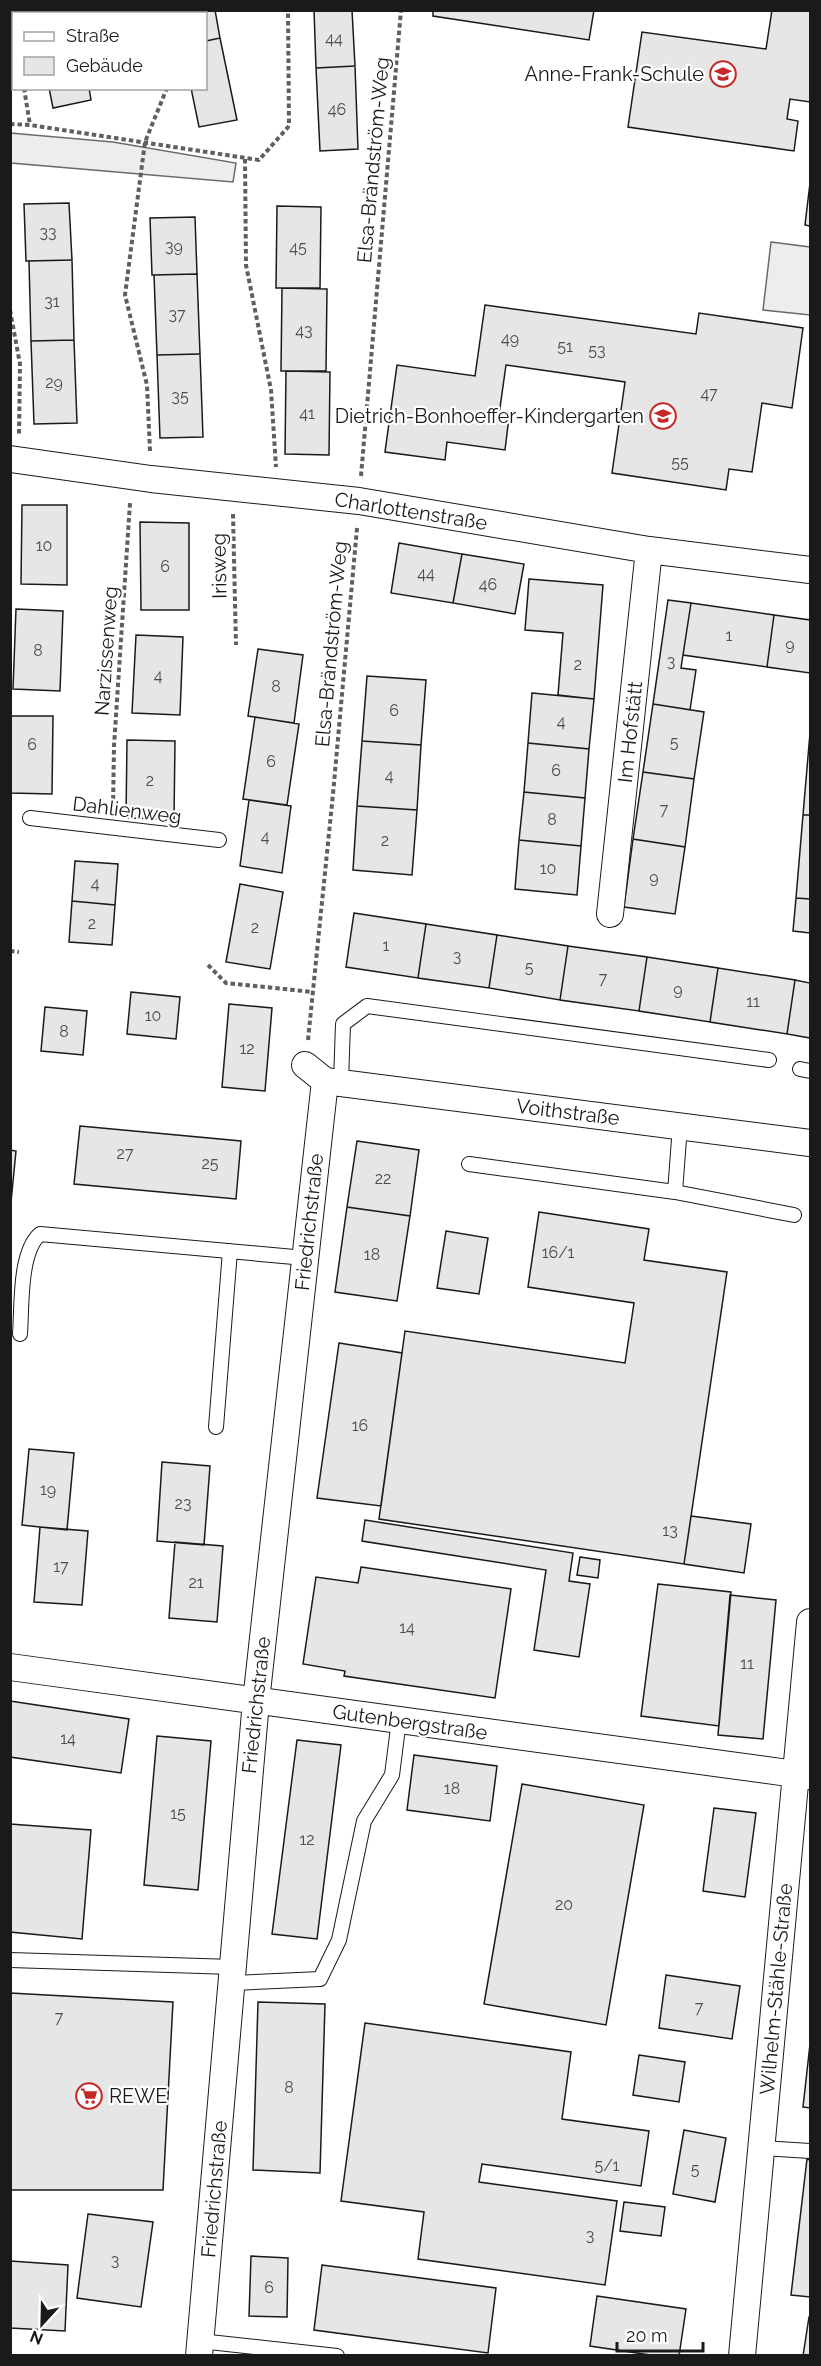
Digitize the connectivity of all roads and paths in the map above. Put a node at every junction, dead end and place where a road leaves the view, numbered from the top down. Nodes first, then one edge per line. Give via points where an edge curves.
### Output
1 (288, 10) edge
2 (401, 10) edge
3 (24, 90) edge
4 (166, 90) edge
5 (10, 124) edge
6 (30, 125) junction
7 (145, 142) junction
8 (245, 159) junction
9 (10, 310) edge
10 (15, 459) edge
11 (141, 477) junction
12 (232, 486) junction
13 (277, 492) junction
14 (359, 501) junction
15 (649, 550) junction
16 (810, 570) edge
17 (236, 645) dead end
18 (30, 818) dead end
19 (112, 829) junction
20 (219, 840) dead end
21 (610, 915) dead end
22 (10, 951) edge
23 (19, 952) dead end
24 (208, 965) dead end
25 (313, 992) junction
26 (769, 1060) dead end
27 (324, 1076) junction
28 (680, 1126) junction
29 (810, 1143) edge
30 (469, 1164) dead end
31 (675, 1192) junction
32 (794, 1215) dead end
33 (230, 1251) junction
34 (305, 1258) junction
35 (20, 1334) dead end
36 (216, 1426) dead end
37 (810, 1622) edge
38 (10, 1667) edge
39 (256, 1701) junction
40 (399, 1720) junction
41 (803, 1774) edge
42 (10, 1960) edge
43 (232, 1975) junction
44 (762, 2148) junction
45 (810, 2151) edge
46 (200, 2348) edge
47 (337, 2355) edge
48 (742, 2355) edge

1 - 8 path via 289,126 259,160
2 - 14 path, Elsa-Brändström-Weg
3 - 6 path
4 - 7 path, Narzissenweg
5 - 6 path
6 - 7 path
7 - 8 path
7 - 11 path, Narzissenweg via 125,295 147,385
8 - 13 path via 246,266 271,390
9 - 10 path via 20,364
10 - 11 street, Charlottenstraße
11 - 12 street, Charlottenstraße
11 - 19 path, Narzissenweg via 114,746
12 - 13 street, Charlottenstraße
12 - 17 path, Irisweg
13 - 14 street, Charlottenstraße
14 - 15 street, Charlottenstraße
14 - 25 path, Elsa-Brändström-Weg
15 - 16 street, Charlottenstraße
15 - 21 street, Im Hofstätt
18 - 19 lane, Dahlienweg
19 - 20 lane, Dahlienweg
22 - 23 path
24 - 25 path via 226,983
25 - 27 path, Elsa-Brändström-Weg
26 - 27 lane via 368,1006 343,1024
27 - 28 street, Voithstraße
27 - 34 street, Friedrichstraße
28 - 29 street, Voithstraße
28 - 31 lane
30 - 31 lane
31 - 32 lane
33 - 34 lane
33 - 35 lane via 40,1234 33,1240 26,1260
33 - 36 lane
34 - 39 street, Friedrichstraße
37 - 41 street, Wilhelm-Stähle-Straße
38 - 39 street, Gutenbergstraße
39 - 40 street, Gutenbergstraße
39 - 43 street, Friedrichstraße
40 - 41 street, Gutenbergstraße
40 - 43 lane via 392,1775 364,1821 339,1940 320,1979
41 - 44 street, Wilhelm-Stähle-Straße
42 - 43 lane
43 - 46 street, Friedrichstraße
44 - 45 lane
44 - 48 street, Wilhelm-Stähle-Straße
46 - 47 lane

